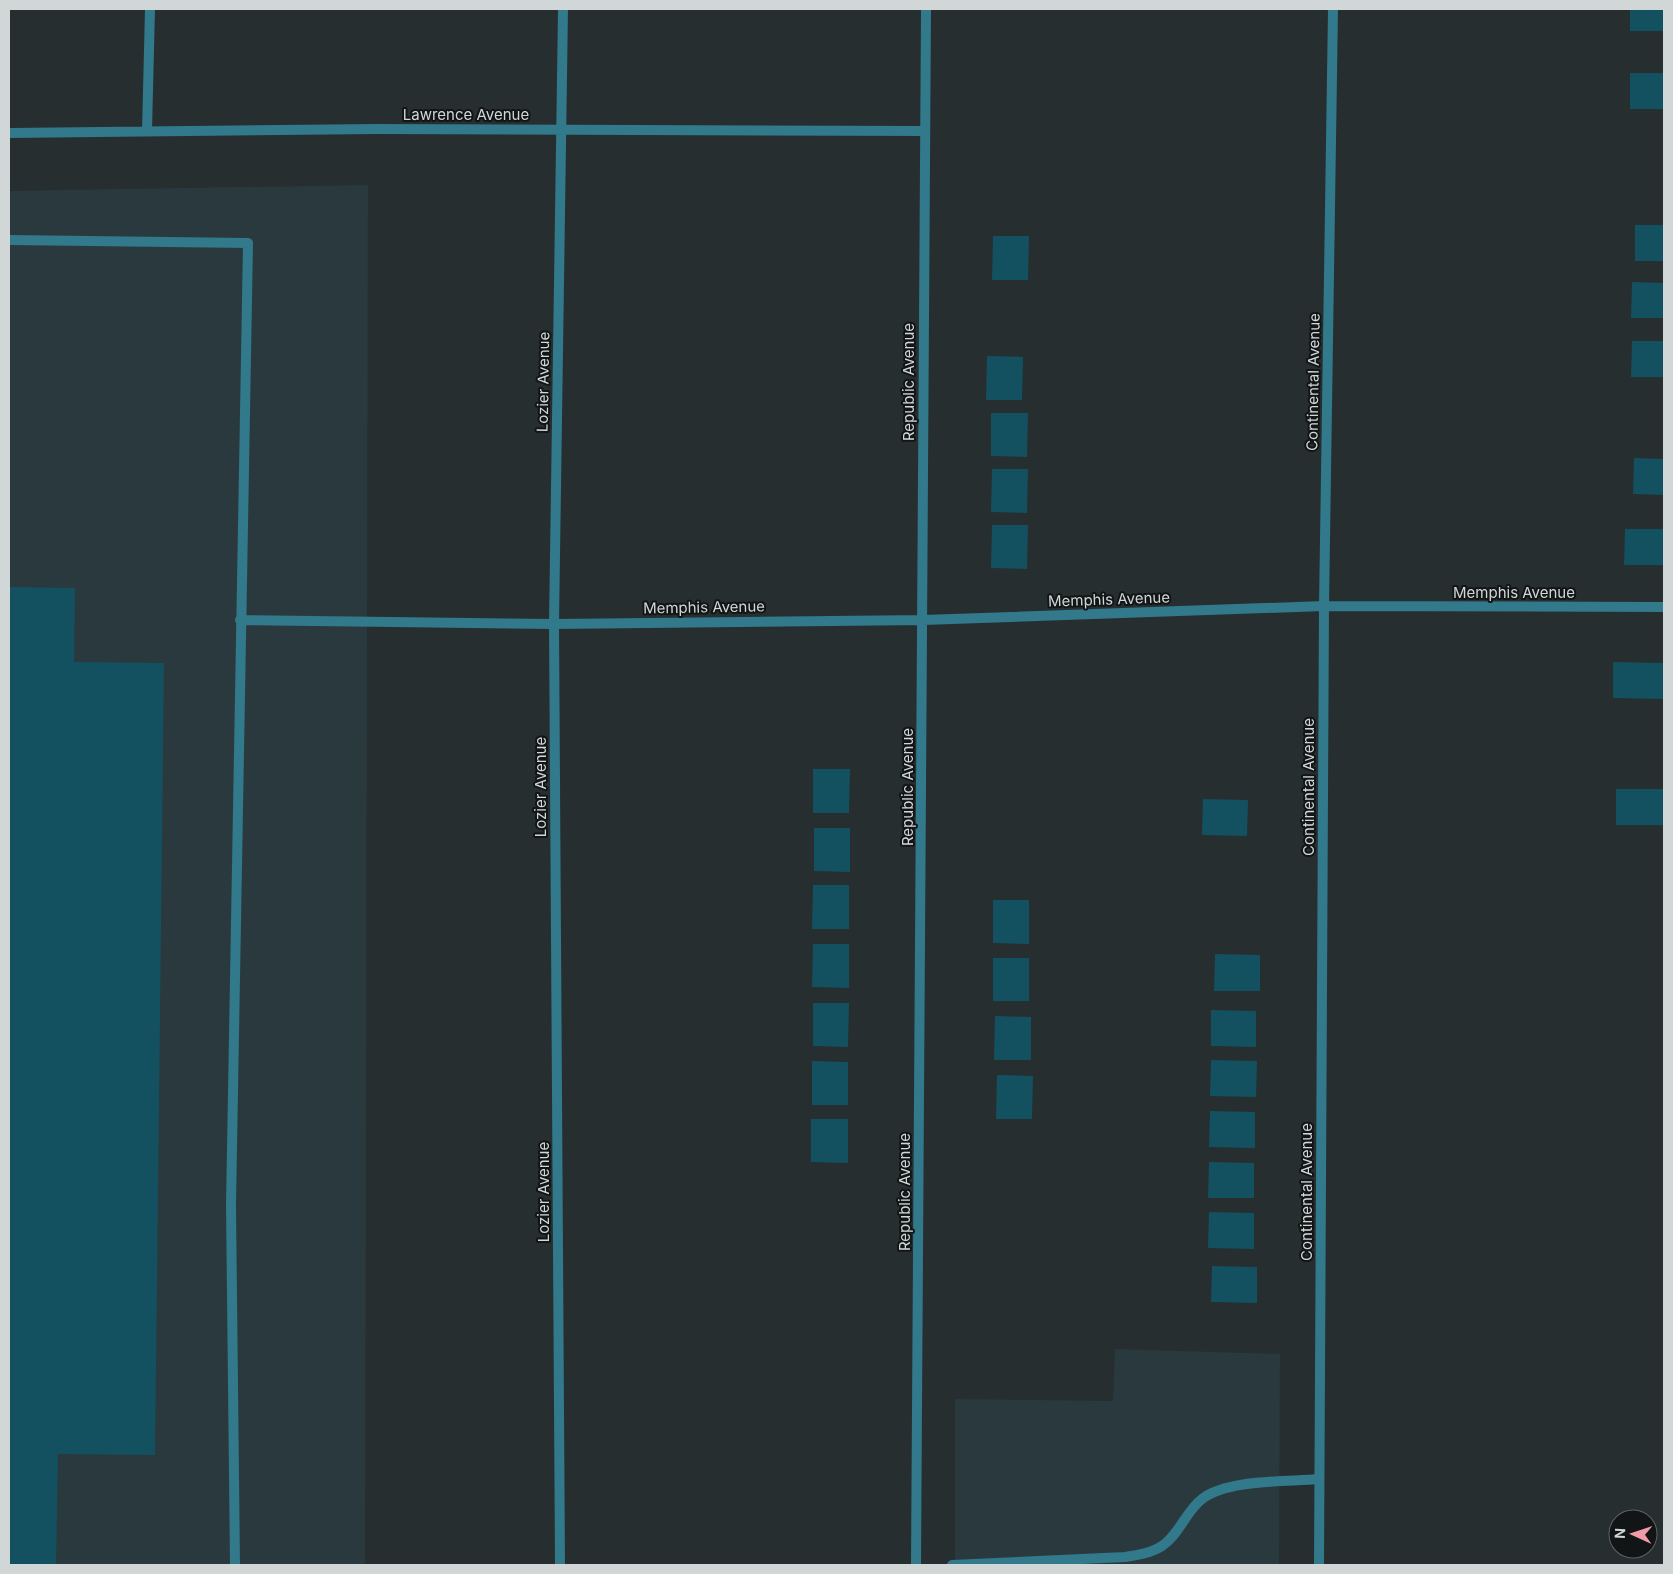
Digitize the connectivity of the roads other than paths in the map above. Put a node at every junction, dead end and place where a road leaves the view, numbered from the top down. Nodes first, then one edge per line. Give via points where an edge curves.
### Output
1 (150, 9) edge
2 (563, 9) edge
3 (926, 9) edge
4 (1333, 9) edge
5 (562, 129) junction
6 (147, 131) junction
7 (924, 132) junction
8 (9, 133) edge
9 (9, 240) edge
10 (1324, 606) junction
11 (1664, 607) edge
12 (240, 620) junction
13 (923, 620) junction
14 (554, 624) junction
15 (1319, 1479) junction
16 (235, 1565) edge
17 (560, 1565) edge
18 (916, 1565) edge
19 (952, 1565) edge
20 (1319, 1565) edge

1 - 6 street
2 - 5 street, Lozier Avenue
3 - 7 street, Republic Avenue
4 - 10 street, Continental Avenue
5 - 6 street, Lawrence Avenue
5 - 7 street, Lawrence Avenue
5 - 14 street, Lozier Avenue
6 - 8 street, Lawrence Avenue
7 - 13 street, Republic Avenue
9 - 12 street via 248,243
10 - 11 street, Memphis Avenue
10 - 13 street, Memphis Avenue
10 - 15 street, Continental Avenue
12 - 14 street, Memphis Avenue
12 - 16 street via 231,1205
13 - 14 street, Memphis Avenue
13 - 18 street, Republic Avenue
14 - 17 street, Lozier Avenue
15 - 19 street via 1238,1486 1218,1491 1203,1498 1163,1545 1145,1553 1125,1557
15 - 20 street, Continental Avenue

